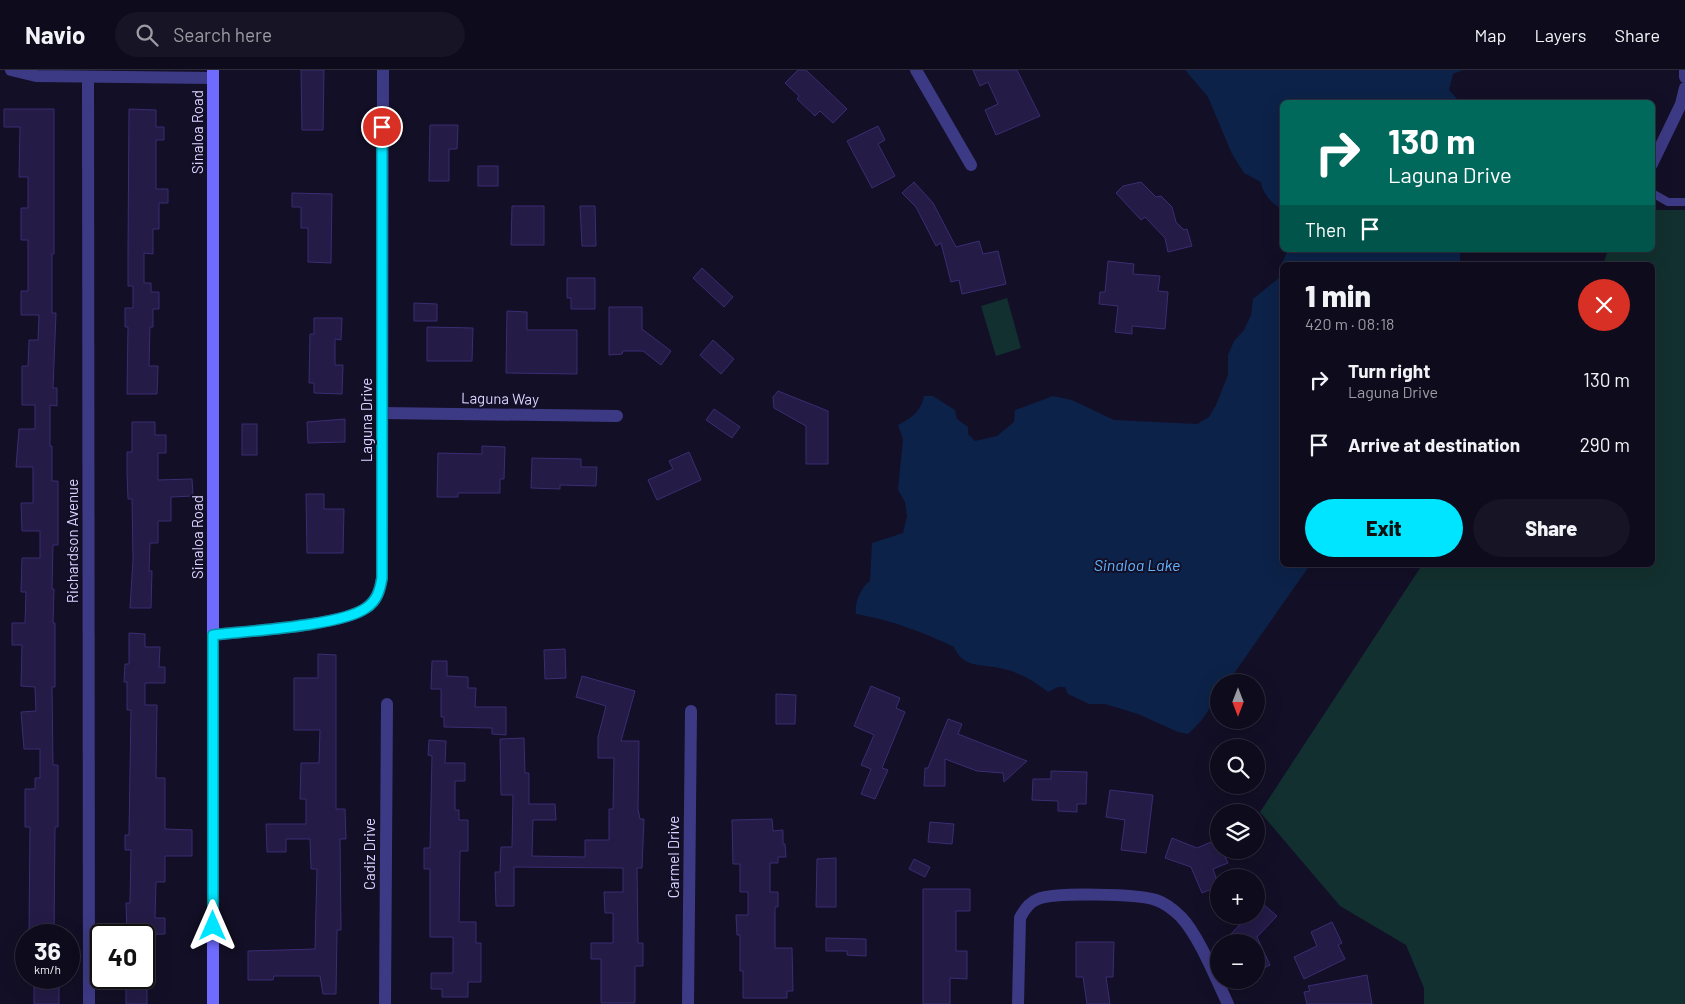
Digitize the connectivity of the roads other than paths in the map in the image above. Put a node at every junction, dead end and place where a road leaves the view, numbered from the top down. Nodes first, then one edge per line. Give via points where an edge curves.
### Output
1 (11, 70) edge
2 (382, 70) edge
3 (916, 70) edge
4 (1685, 70) edge
5 (213, 74) edge
6 (1685, 77) edge
7 (88, 78) junction
8 (1685, 88) edge
9 (1655, 158) edge
10 (971, 165) dead end
11 (1655, 196) edge
12 (1685, 202) edge
13 (382, 413) junction
14 (617, 416) dead end
15 (213, 635) junction
16 (387, 704) dead end
17 (690, 711) dead end
18 (89, 1004) edge
19 (213, 1004) edge
20 (385, 1004) edge
21 (688, 1004) edge
22 (1018, 1004) edge
23 (1228, 1004) edge

1 - 7 street via 36,76
2 - 13 street, Laguna Drive
3 - 10 street
4 - 6 street
5 - 7 street
5 - 15 street, Sinaloa Road
7 - 18 street, Richardson Avenue
8 - 9 street via 1681,104
11 - 12 lane via 1668,202
13 - 14 street, Laguna Way
13 - 15 street, Laguna Drive via 382,578 375,600 357,613 311,624
15 - 19 street, Sinaloa Road
16 - 20 street, Cadiz Drive
17 - 21 street, Carmel Drive
22 - 23 street via 1018,929 1026,908 1037,899 1052,896 1138,896 1156,900 1182,918

